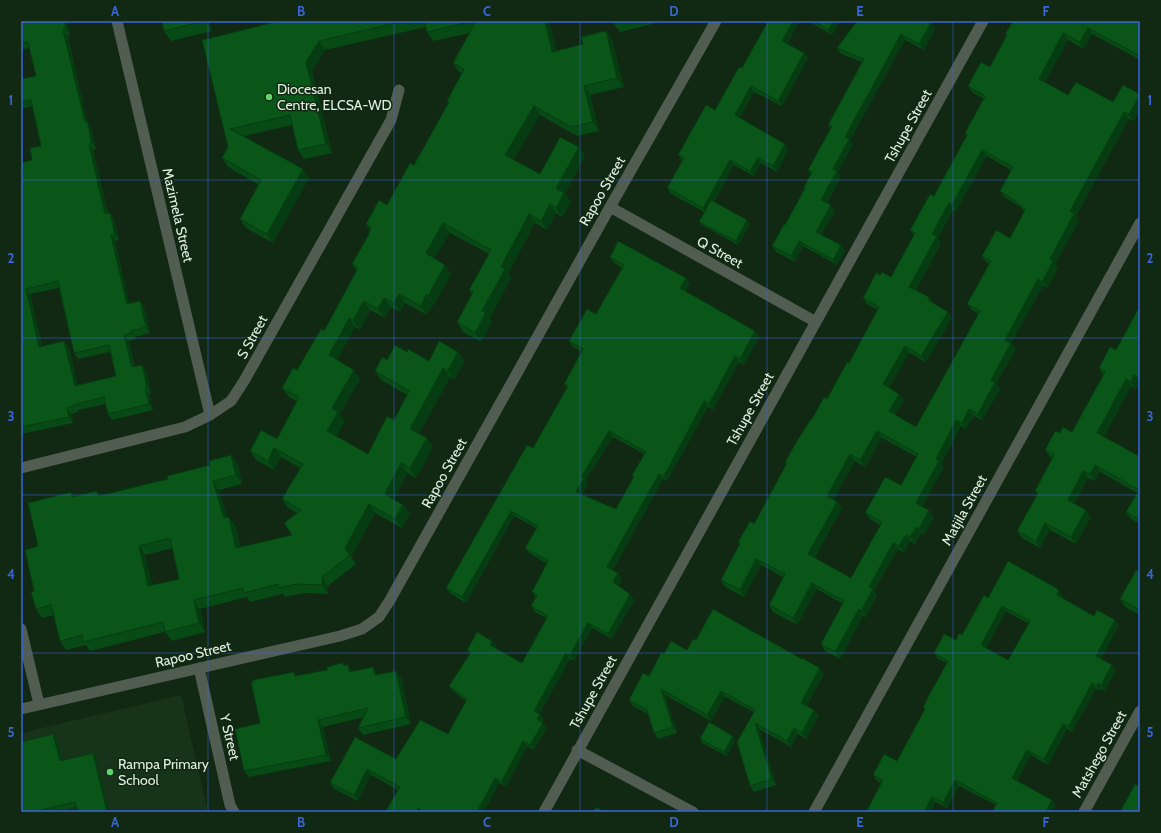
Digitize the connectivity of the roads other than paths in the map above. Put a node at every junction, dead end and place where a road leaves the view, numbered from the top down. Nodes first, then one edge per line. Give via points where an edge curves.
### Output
1 (117, 21) edge
2 (716, 21) edge
3 (983, 21) edge
4 (399, 90) dead end
5 (610, 207) junction
6 (1140, 223) edge
7 (816, 322) junction
8 (210, 415) junction
9 (21, 468) edge
10 (21, 629) edge
11 (199, 668) junction
12 (39, 704) junction
13 (21, 709) edge
14 (1140, 711) edge
15 (577, 750) junction
16 (234, 812) edge
17 (544, 812) edge
18 (693, 812) edge
19 (814, 812) edge
20 (1084, 812) edge

1 - 8 street, Mazimela Street
2 - 5 street, Rapoo Street
3 - 7 street, Tshupe Street
4 - 8 street, S Street via 391,120 244,380 231,401
5 - 7 street, Q Street
5 - 11 street, Rapoo Street via 379,617 362,629 340,636
6 - 19 street, Matjila Street
7 - 15 street, Tshupe Street
8 - 9 street, S Street via 185,427
10 - 12 street
11 - 12 street, Rapoo Street
11 - 16 street, Y Street via 230,805
12 - 13 street, Rapoo Street
14 - 20 street, Matshego Street
15 - 17 street, Tshupe Street
15 - 18 street

